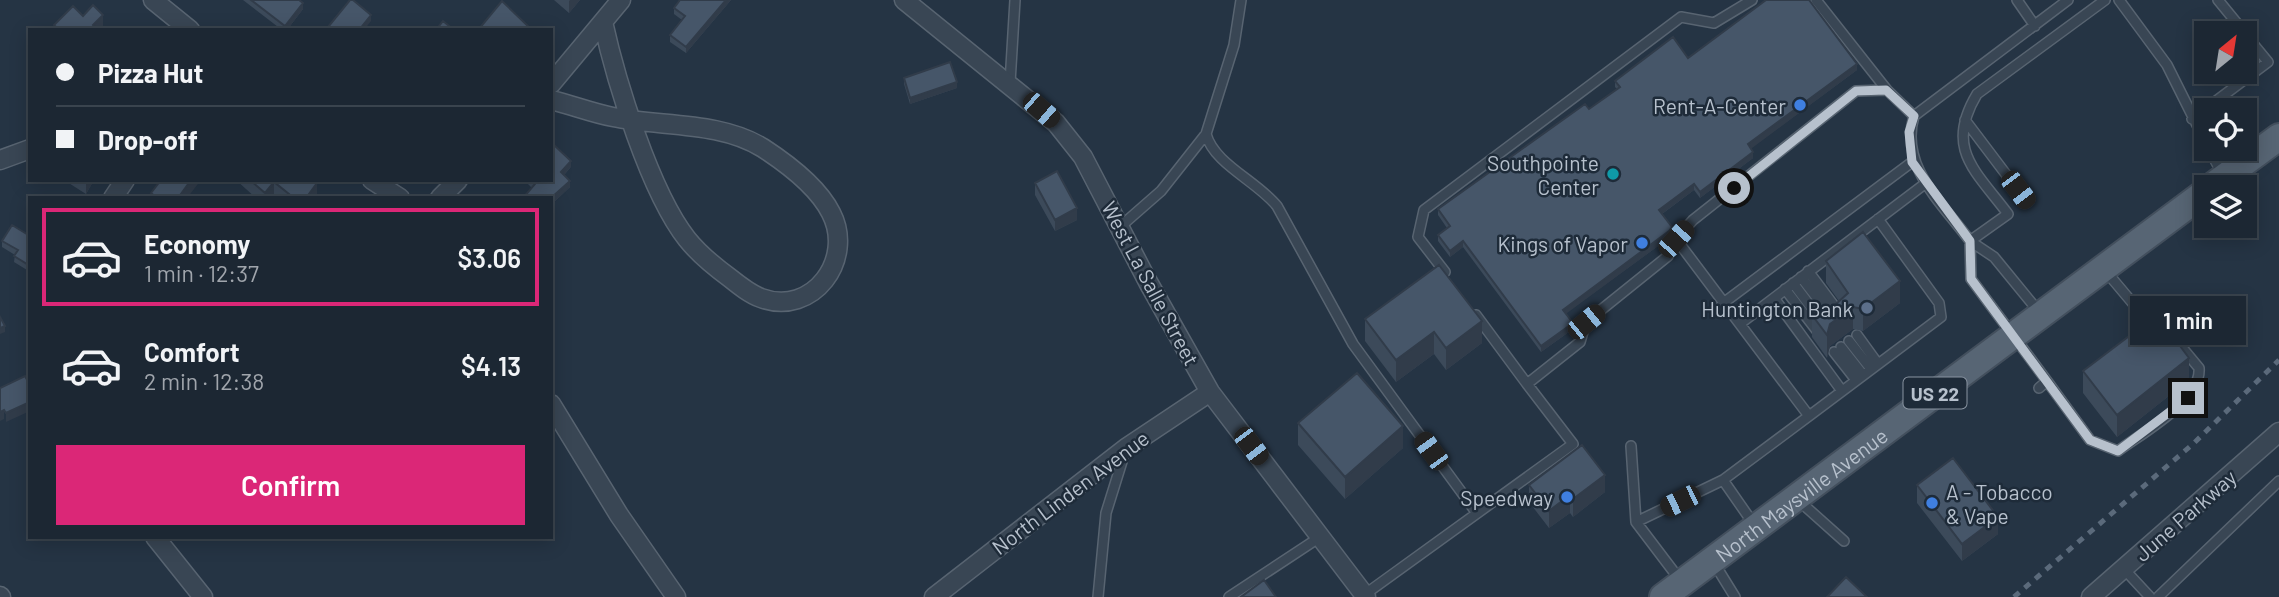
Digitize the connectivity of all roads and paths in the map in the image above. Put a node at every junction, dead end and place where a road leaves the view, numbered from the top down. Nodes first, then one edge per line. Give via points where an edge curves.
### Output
1 (153, 0) edge
2 (621, 0) edge
3 (904, 0) edge
4 (1016, 0) edge
5 (1241, 0) edge
6 (1752, 0) edge
7 (1816, 0) edge
8 (2017, 0) edge
9 (2068, 0) edge
10 (2105, 0) edge
11 (2119, 0) edge
12 (2218, 0) edge
13 (2235, 21) edge
14 (603, 22) junction
15 (2035, 26) junction
16 (188, 28) edge
17 (2258, 50) edge
18 (2258, 70) edge
19 (553, 82) edge
20 (1010, 83) junction
21 (2239, 84) edge
22 (1886, 90) junction
23 (553, 100) edge
24 (1914, 116) junction
25 (632, 119) junction
26 (2192, 119) junction
27 (1965, 120) junction
28 (2194, 122) edge
29 (1206, 134) junction
30 (2279, 136) edge
31 (28, 150) edge
32 (0, 160) edge
33 (1912, 162) junction
34 (2227, 175) edge
35 (375, 182) edge
36 (456, 182) edge
37 (1926, 183) junction
38 (397, 196) edge
39 (442, 196) edge
40 (2194, 200) edge
41 (2027, 202) dead end
42 (1878, 219) junction
43 (1121, 226) junction
44 (1676, 239) junction
45 (1970, 241) junction
46 (2103, 268) junction
47 (1449, 279) edge
48 (1797, 280) junction
49 (1774, 298) junction
50 (1722, 304) junction
51 (1472, 310) edge
52 (2040, 314) junction
53 (1741, 323) junction
54 (2013, 334) junction
55 (1867, 372) junction
56 (2047, 381) junction
57 (1527, 384) junction
58 (2039, 388) dead end
59 (1842, 391) junction
60 (1210, 392) junction
61 (553, 407) edge
62 (1809, 416) junction
63 (2279, 432) edge
64 (1631, 446) dead end
65 (1126, 448) junction
66 (1723, 480) junction
67 (2279, 481) edge
68 (1795, 498) junction
69 (1476, 512) junction
70 (1636, 522) junction
71 (1756, 527) junction
72 (1320, 537) junction
73 (157, 539) edge
74 (1844, 541) dead end
75 (1712, 561) junction
76 (2124, 569) junction
77 (1673, 590) edge
78 (1365, 596) edge
79 (203, 597) edge
80 (676, 597) edge
81 (934, 597) edge
82 (1098, 597) edge
83 (1229, 597) edge
84 (1735, 597) edge
85 (2091, 597) edge
86 (2150, 597) edge
87 (2158, 597) edge

1 - 16 street
2 - 14 street
3 - 20 street, West La Salle Street
4 - 20 lane
5 - 29 lane via 1234,45
6 - 47 lane via 1714,23 1681,17 1424,210 1418,237
7 - 22 lane
8 - 15 lane
9 - 15 lane
10 - 27 lane via 1977,94
11 - 26 lane via 2167,65
12 - 13 lane
14 - 19 street
14 - 25 street
15 - 24 lane
17 - 18 lane via 2268,62
20 - 43 street, West La Salle Street via 1056,124 1083,157
21 - 26 lane
22 - 24 lane
22 - 44 lane via 1856,91 1693,220
23 - 25 street
24 - 33 lane via 1909,132
25 - 25 street via 736,135 762,148 814,189 831,211 839,244 823,284 805,298 785,303 762,299 710,263 687,239 667,207
26 - 28 lane
27 - 41 lane
27 - 45 lane via 1961,140 1967,159 2008,214
29 - 43 lane via 1161,191
29 - 69 lane via 1220,159 1264,190 1277,206 1353,344
30 - 34 main road, North Maysville Avenue / US 22
31 - 32 street
33 - 37 lane
33 - 50 lane
35 - 38 street
36 - 39 street
37 - 42 lane
37 - 45 lane
40 - 46 main road, North Maysville Avenue / US 22
42 - 48 lane
42 - 55 lane via 1940,303 1941,317
43 - 60 street, West La Salle Street
44 - 50 lane
44 - 57 lane via 1668,256 1586,322 1580,342
45 - 52 lane via 1994,257
45 - 54 lane via 1971,279
46 - 52 main road, North Maysville Avenue / US 22
46 - 56 lane via 2141,313 2165,327 2199,368 2197,386 2188,398 2118,451 2090,440
48 - 48 lane via 1830,324
48 - 49 lane
49 - 53 lane
49 - 59 lane
50 - 53 lane
51 - 57 lane
52 - 54 main road, North Maysville Avenue / US 22
53 - 62 lane
54 - 56 lane
54 - 68 main road, North Maysville Avenue / US 22
55 - 55 lane via 1845,344
55 - 59 lane
56 - 58 lane
57 - 69 lane via 1573,444
59 - 62 lane
60 - 65 street, North Linden Avenue
60 - 72 street, West La Salle Street
61 - 80 street
62 - 66 lane
63 - 76 street, June Parkway
64 - 70 lane
65 - 81 street, North Linden Avenue
65 - 82 lane via 1106,513
66 - 70 lane
66 - 71 lane
67 - 87 lane
68 - 71 main road, North Maysville Avenue / US 22
68 - 74 lane
69 - 78 lane
70 - 77 lane
71 - 75 main road, North Maysville Avenue / US 22
72 - 78 street, West La Salle Street
72 - 83 lane
73 - 79 street
75 - 77 main road, North Maysville Avenue / US 22
75 - 84 lane
76 - 85 street, June Parkway
76 - 86 lane

